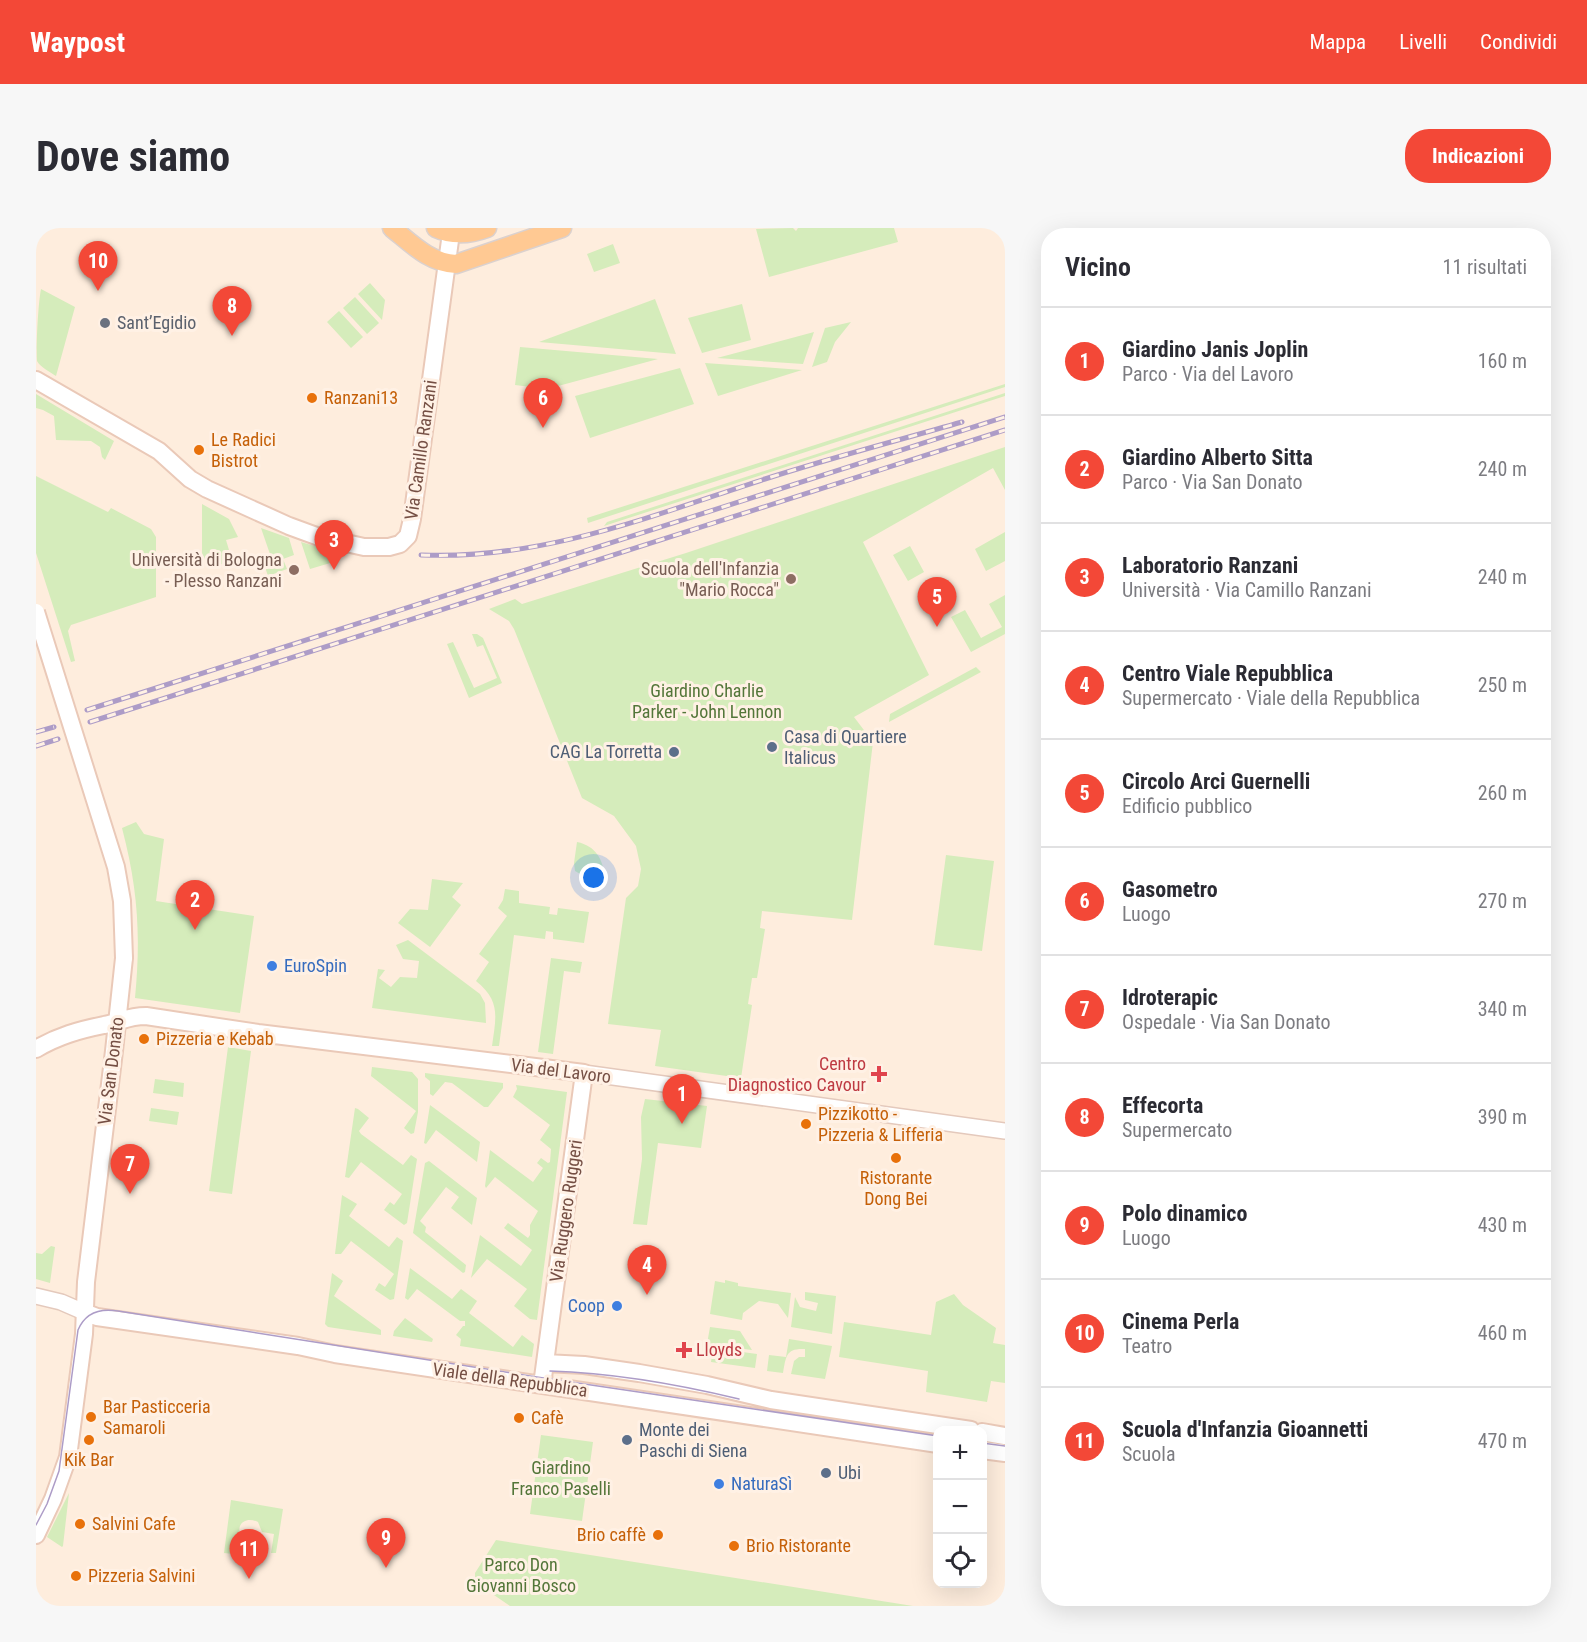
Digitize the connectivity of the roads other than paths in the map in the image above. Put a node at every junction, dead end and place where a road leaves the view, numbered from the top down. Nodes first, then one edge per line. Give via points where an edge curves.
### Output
1 (392, 228) edge
2 (487, 228) edge
3 (562, 228) edge
4 (444, 231) edge
5 (446, 263) junction
6 (36, 380) edge
7 (36, 612) edge
8 (118, 1020) junction
9 (36, 1049) edge
10 (584, 1073) junction
11 (1005, 1131) edge
12 (36, 1296) edge
13 (84, 1312) junction
14 (545, 1363) junction
15 (542, 1385) junction
16 (939, 1426) edge
17 (987, 1433) edge
18 (1005, 1436) edge
19 (933, 1443) edge
20 (987, 1451) edge
21 (1005, 1453) edge
22 (36, 1535) edge

1 - 5 main road via 430,258
2 - 4 main road via 464,234
3 - 5 main road via 475,259
4 - 5 main road, Via Camillo Ranzani
5 - 6 main road, Via Camillo Ranzani via 408,536 400,544 364,547 289,526 207,489 159,451
7 - 8 main road, Via San Donato, bridge via 115,861 122,900 124,958
8 - 9 main road, Via del Lavoro via 73,1031
8 - 10 main road, Via del Lavoro via 146,1016
8 - 13 main road, Via San Donato
10 - 11 street, Via del Lavoro
10 - 14 main road, Via Ruggero Ruggeri
12 - 13 street
13 - 15 main road, Viale della Repubblica
13 - 22 main road, Via San Donato via 66,1467
14 - 15 main road, Via Ruggero Ruggeri
14 - 16 main road, Viale della Repubblica via 639,1373 771,1400
15 - 19 main road, Viale della Repubblica
17 - 18 main road
20 - 21 main road

